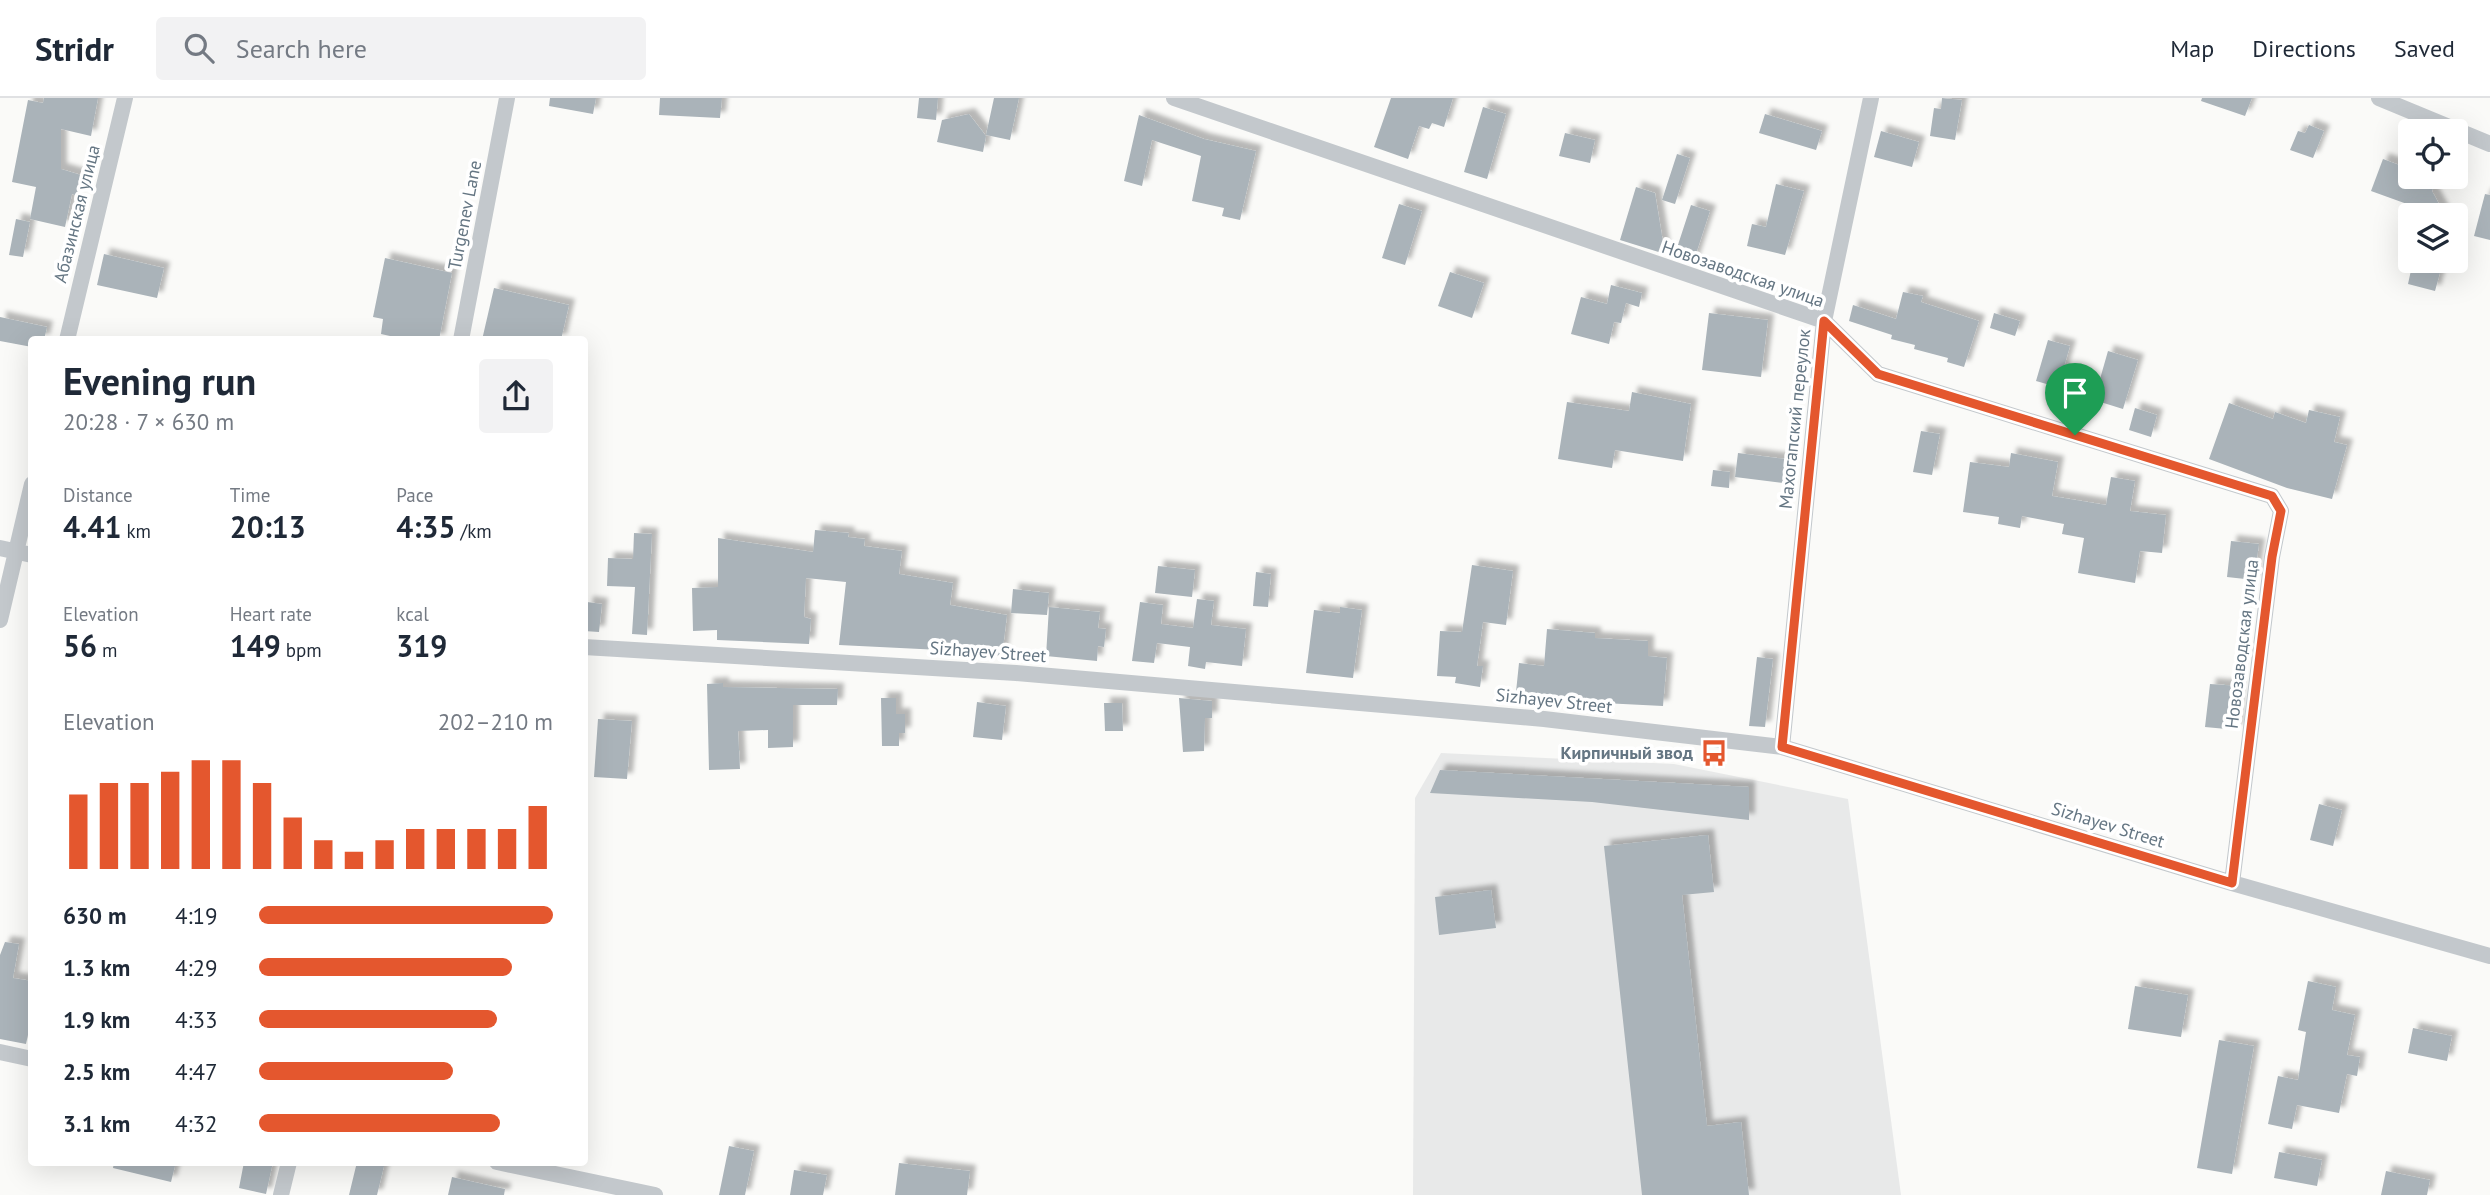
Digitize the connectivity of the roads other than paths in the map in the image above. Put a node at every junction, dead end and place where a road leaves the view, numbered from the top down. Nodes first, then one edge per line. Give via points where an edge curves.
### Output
1 (125, 98) edge
2 (508, 98) edge
3 (1174, 98) edge
4 (1871, 98) edge
5 (2379, 98) edge
6 (2490, 144) edge
7 (1824, 321) junction
8 (67, 336) edge
9 (462, 336) edge
10 (28, 501) edge
11 (16, 552) edge
12 (0, 620) edge
13 (588, 647) edge
14 (1782, 747) junction
15 (2232, 883) junction
16 (2490, 956) edge
17 (0, 1052) edge
18 (28, 1058) edge
19 (288, 1166) edge
20 (516, 1166) edge
21 (281, 1195) edge
22 (655, 1195) edge

1 - 8 street, Абазинская улица
2 - 9 street, Turgenev Lane
3 - 7 street, Новозаводская улица
4 - 7 street, Махогапский переулок
5 - 6 street
7 - 14 street, Махогапский переулок
7 - 15 street, Новозаводская улица via 1878,374 2272,496 2281,511
10 - 11 street
11 - 12 street
13 - 14 street, Sizhayev Street via 1016,673 1544,719
14 - 15 street, Sizhayev Street
15 - 16 street, Sizhayev Street
17 - 18 street
19 - 21 street
20 - 22 street

